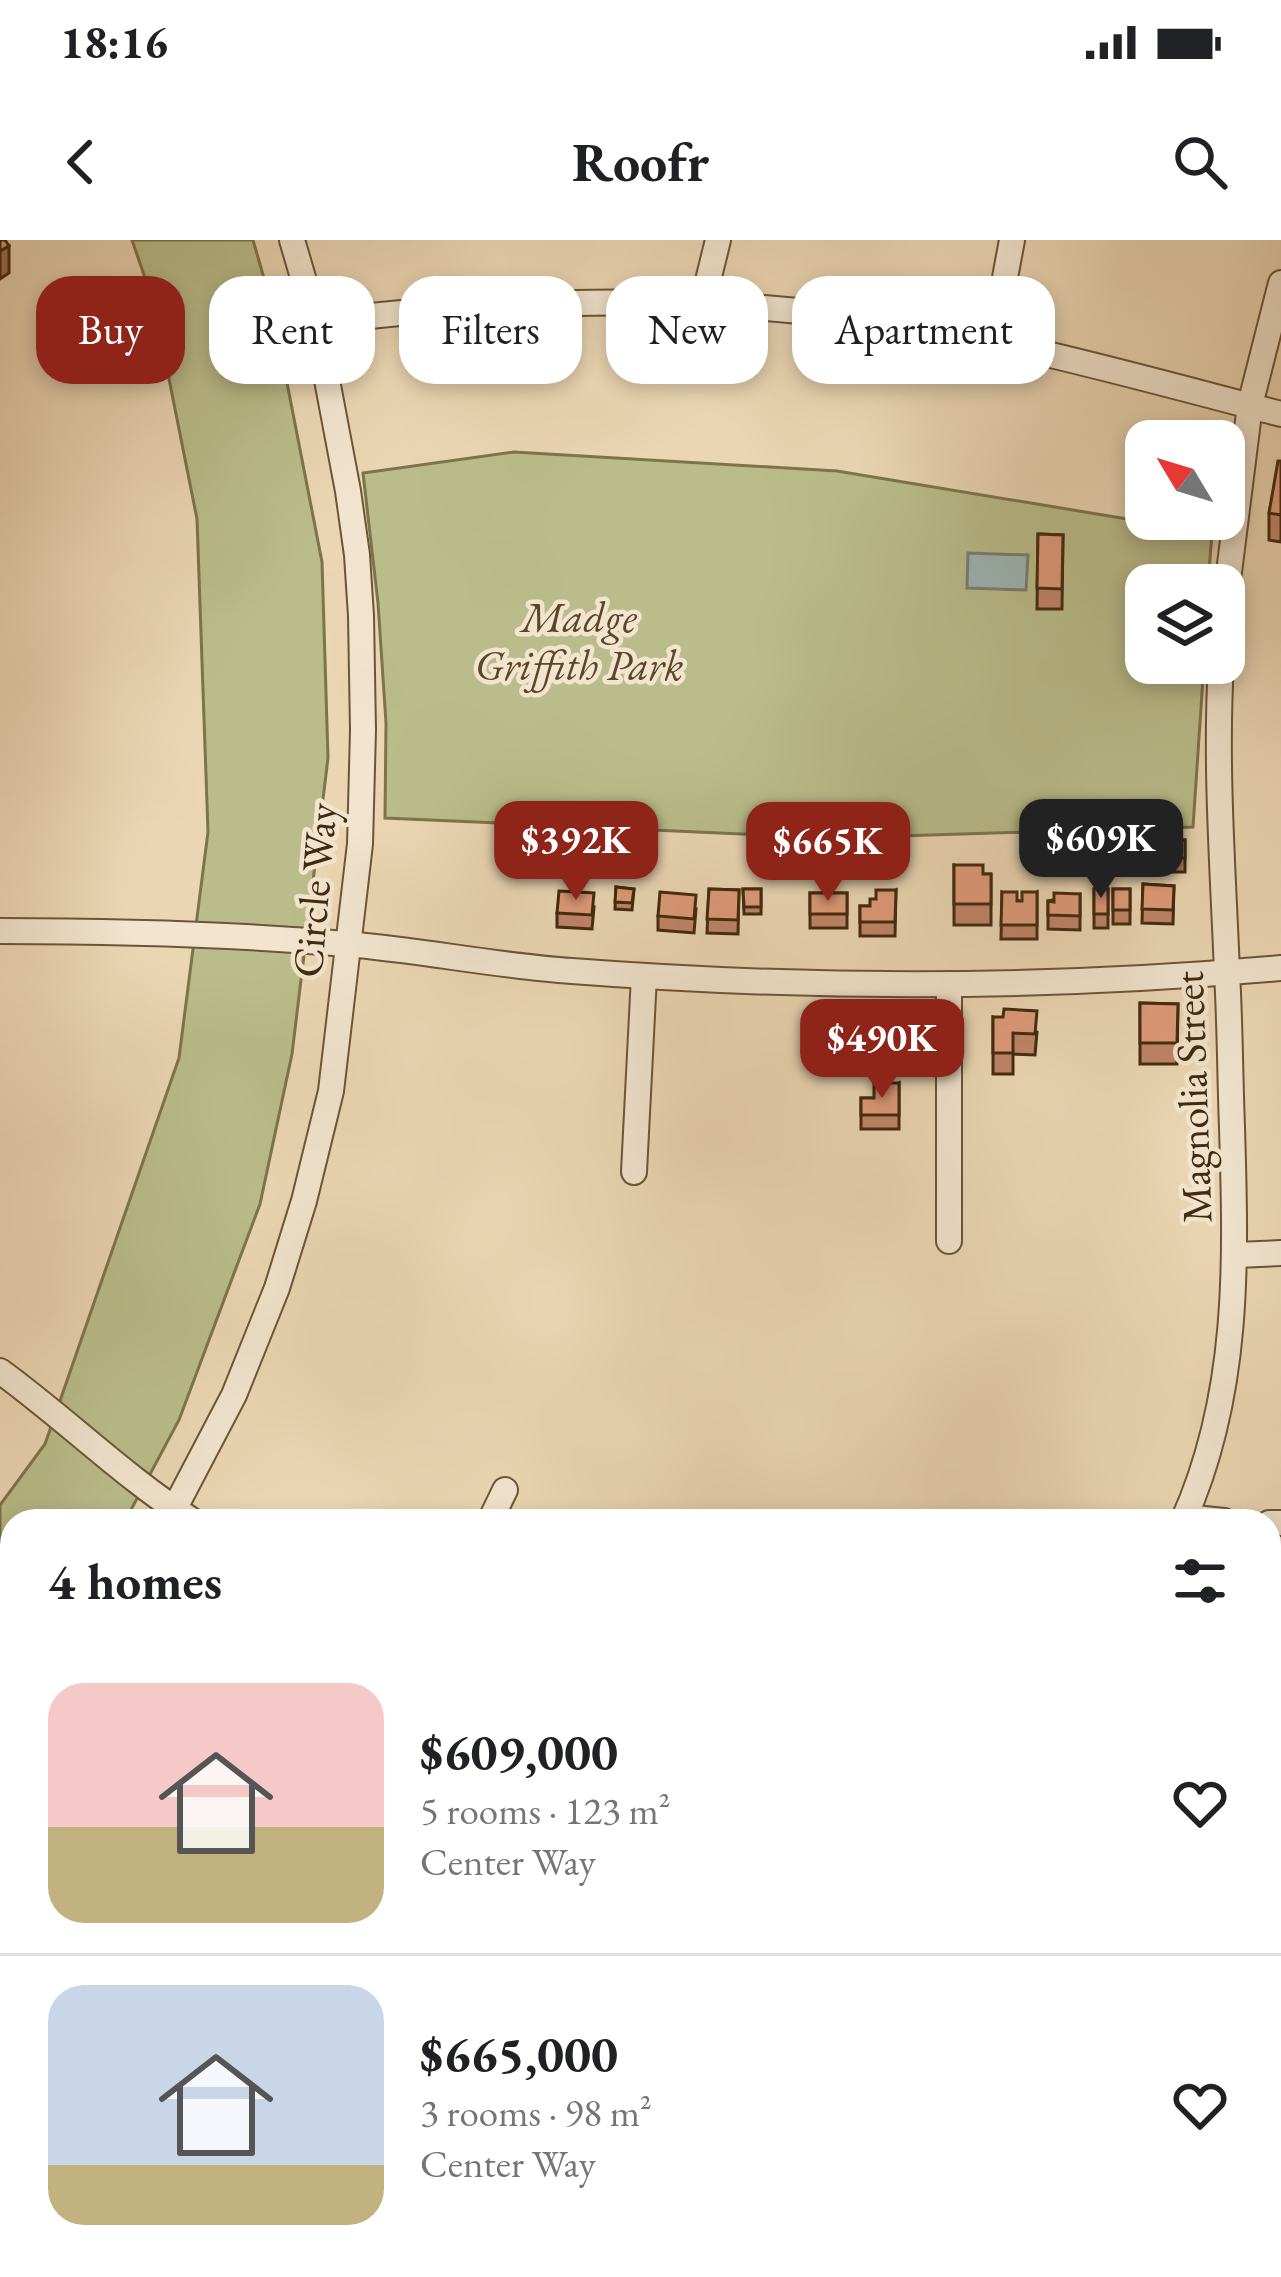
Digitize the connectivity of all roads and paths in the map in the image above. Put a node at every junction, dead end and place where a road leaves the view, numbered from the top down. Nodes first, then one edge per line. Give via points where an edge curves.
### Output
1 (292, 240) edge
2 (718, 240) edge
3 (1012, 240) edge
4 (303, 276) edge
5 (709, 276) edge
6 (1005, 276) edge
7 (1281, 283) edge
8 (606, 303) edge
9 (375, 316) edge
10 (1055, 357) edge
11 (328, 384) edge
12 (1250, 406) junction
13 (1281, 414) edge
14 (1230, 564) edge
15 (1221, 684) edge
16 (0, 932) edge
17 (350, 944) junction
18 (1281, 968) edge
19 (1227, 973) junction
20 (644, 976) junction
21 (950, 984) junction
22 (634, 1172) dead end
23 (949, 1240) dead end
24 (1281, 1253) edge
25 (1236, 1255) junction
26 (0, 1370) edge
27 (505, 1490) dead end
28 (169, 1509) edge
29 (183, 1509) edge
30 (496, 1509) edge
31 (1187, 1509) edge

1 - 4 street, Circle Way
2 - 5 street
3 - 6 street
7 - 12 street
8 - 9 street
10 - 12 street
11 - 17 street, Circle Way via 361,616 363,772
12 - 13 street
12 - 14 street
15 - 19 street, Magnolia Street
16 - 17 street
17 - 20 street
17 - 29 street, Circle Way via 332,1091 284,1267
18 - 19 street
19 - 21 street
19 - 25 street, Magnolia Street
20 - 21 street
20 - 22 street
21 - 23 street
24 - 25 street
25 - 31 street, Magnolia Street via 1220,1412
26 - 28 street
27 - 30 street

